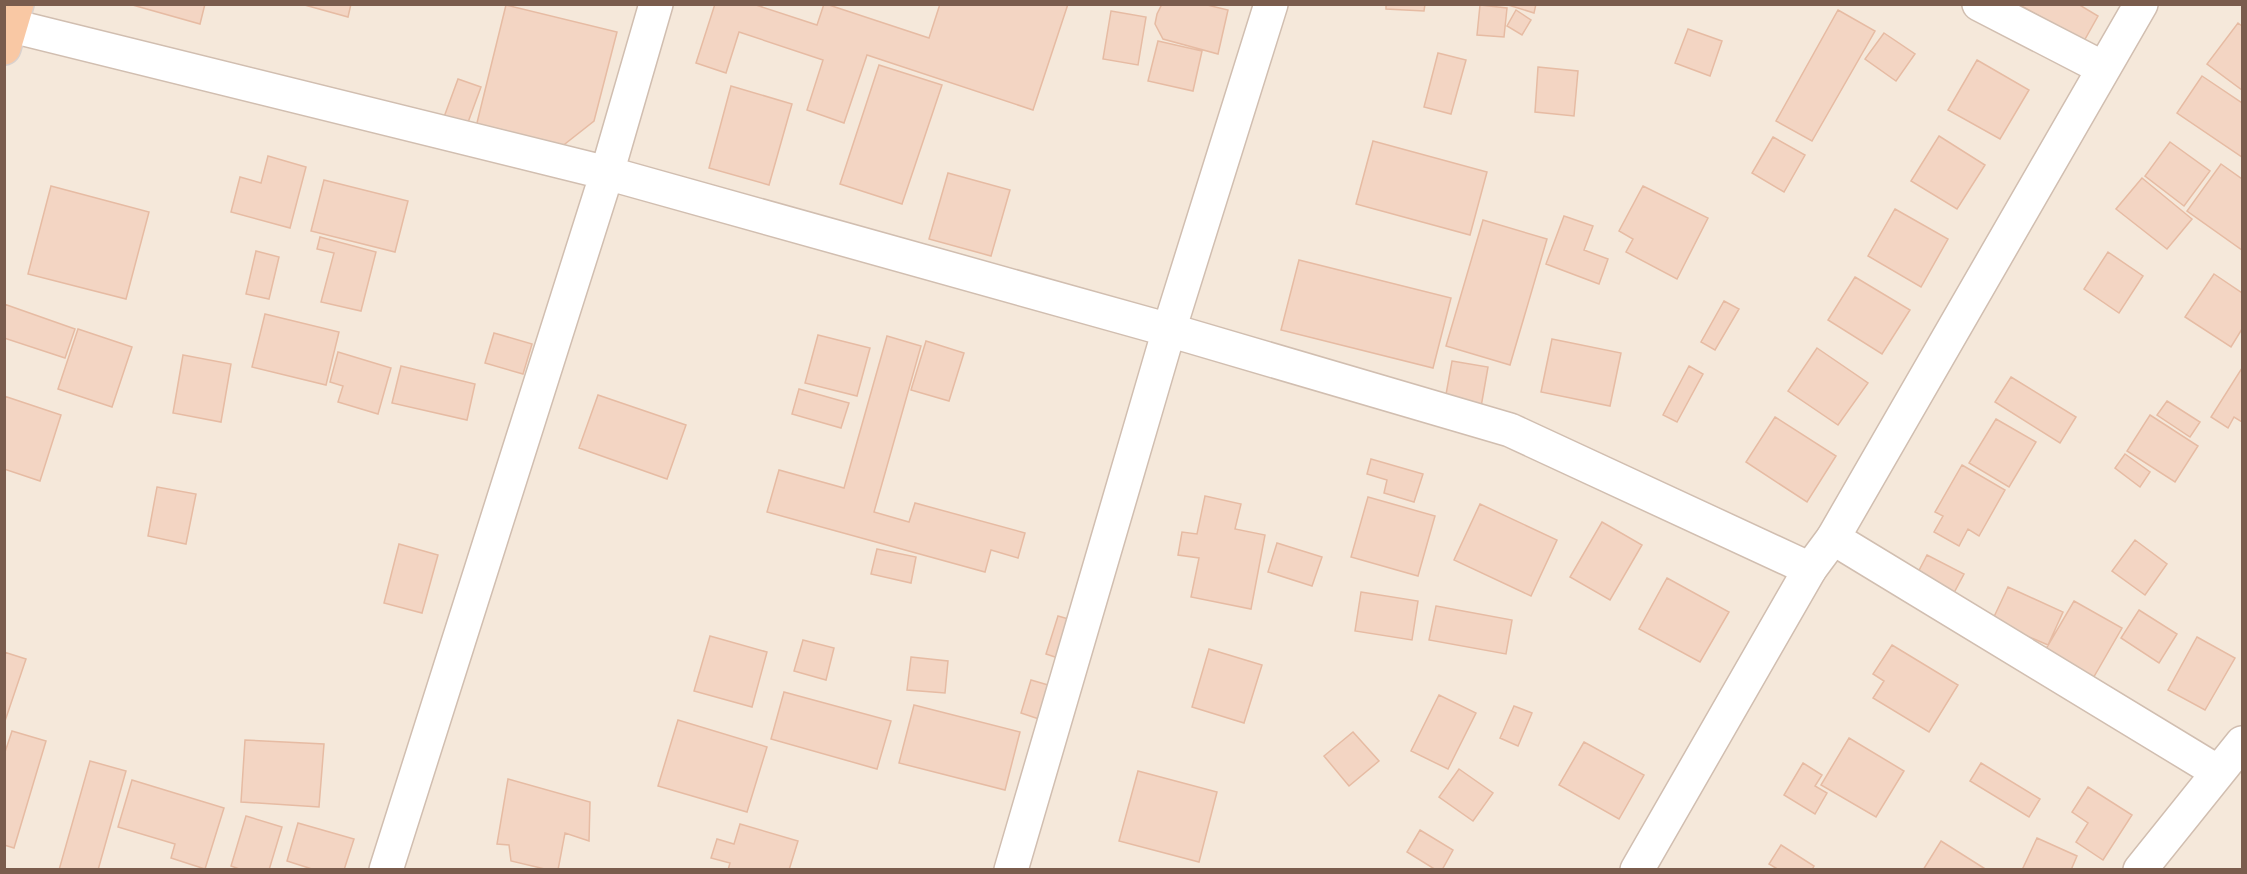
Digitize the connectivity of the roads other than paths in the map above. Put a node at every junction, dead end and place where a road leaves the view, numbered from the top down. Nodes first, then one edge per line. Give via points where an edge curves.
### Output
1 (656, 4) edge
2 (1271, 4) edge
3 (1979, 4) edge
4 (2141, 4) edge
5 (9, 25) edge
6 (2103, 68) junction
7 (607, 173) junction
8 (1169, 330) junction
9 (1833, 538) junction
10 (1810, 569) junction
11 (2242, 744) edge
12 (2218, 772) junction
13 (386, 870) edge
14 (1011, 870) edge
15 (1637, 870) edge
16 (2140, 870) edge

1 - 7 street
2 - 8 street
3 - 6 street
4 - 6 street
5 - 7 street
6 - 9 street
7 - 8 street
7 - 13 street
8 - 10 street via 1510,430
8 - 14 street
9 - 10 street
9 - 12 street
10 - 15 street
11 - 12 street
12 - 16 street

